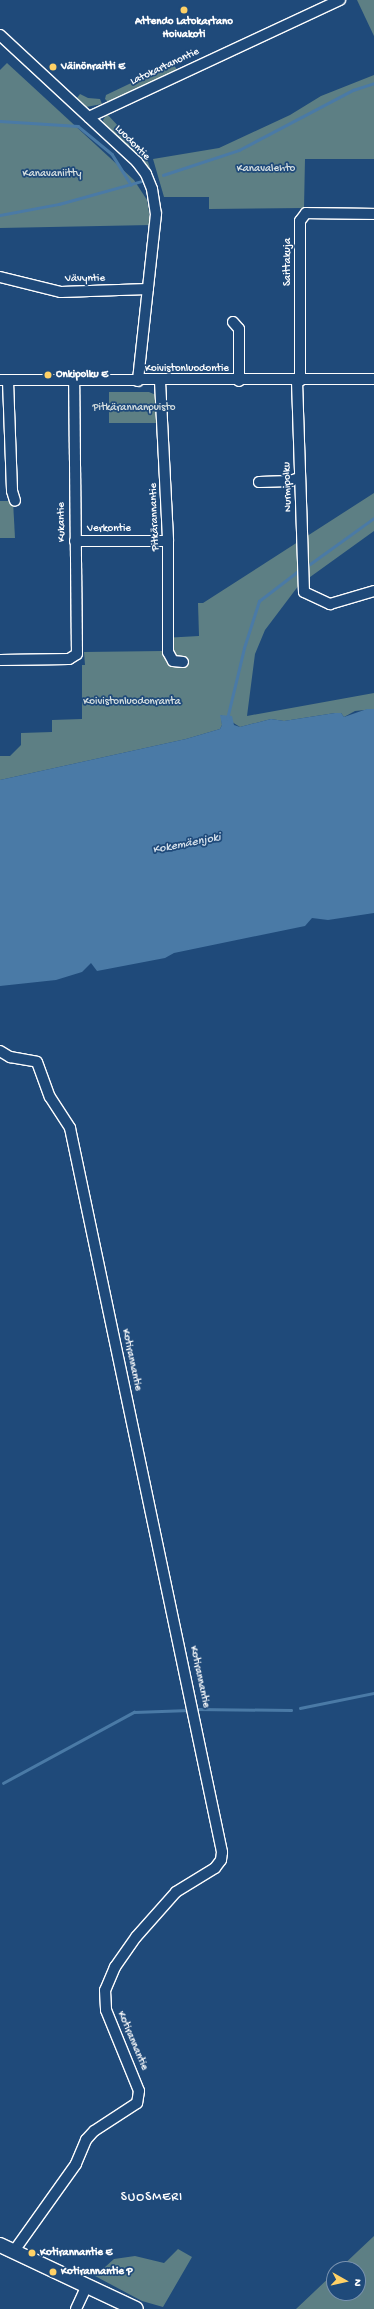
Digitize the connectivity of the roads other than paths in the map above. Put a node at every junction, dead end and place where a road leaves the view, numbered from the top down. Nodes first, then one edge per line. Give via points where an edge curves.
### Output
1 (340, 0) edge
2 (0, 35) edge
3 (89, 117) junction
4 (374, 214) edge
5 (0, 276) edge
6 (148, 290) junction
7 (233, 322) dead end
8 (374, 379) edge
9 (4, 380) edge
10 (74, 381) junction
11 (138, 381) junction
12 (239, 381) junction
13 (298, 381) junction
14 (160, 382) junction
15 (299, 478) junction
16 (259, 482) dead end
17 (15, 501) dead end
18 (75, 541) junction
19 (168, 541) junction
20 (374, 590) edge
21 (0, 660) edge
22 (183, 662) dead end
23 (0, 1051) edge
24 (0, 2245) edge
25 (14, 2251) junction
26 (87, 2285) junction
27 (76, 2309) edge
28 (136, 2309) edge

1 - 3 street, Latokartanontie
2 - 3 street, Luodontie
3 - 6 street, Luodontie via 137,162 146,174 152,189 156,214
4 - 13 street, Saittakuja via 306,213 300,221
5 - 6 street, Vävyntie via 61,292
6 - 11 street, Luodontie
7 - 12 street via 239,329
8 - 13 street, Koivistonluodontie
9 - 10 street, Koivistonluodontie
9 - 17 street via 12,491
10 - 11 street, Koivistonluodontie
10 - 18 street, Kukantie
11 - 14 street, Koivistonluodontie
12 - 13 street, Koivistonluodontie
12 - 14 street, Koivistonluodontie
13 - 15 street, Nurmipolku
14 - 19 street, Pitkärannantie
15 - 16 street via 290,481
15 - 20 street, Nurmipolku via 304,592 330,604
18 - 19 street, Verkontie
18 - 21 street, Kukantie via 77,654 69,659
19 - 22 street, Pitkärannantie via 168,652 173,661
23 - 25 street, Kotirannantie via 10,1057 37,1062 50,1097 70,1128 222,1852 221,1860 215,1868 176,1892 136,1937 115,1967 105,1990 106,2010 140,2091 137,2103 94,2131 86,2140 76,2164
24 - 25 main road
25 - 26 main road
26 - 27 street
26 - 28 main road

